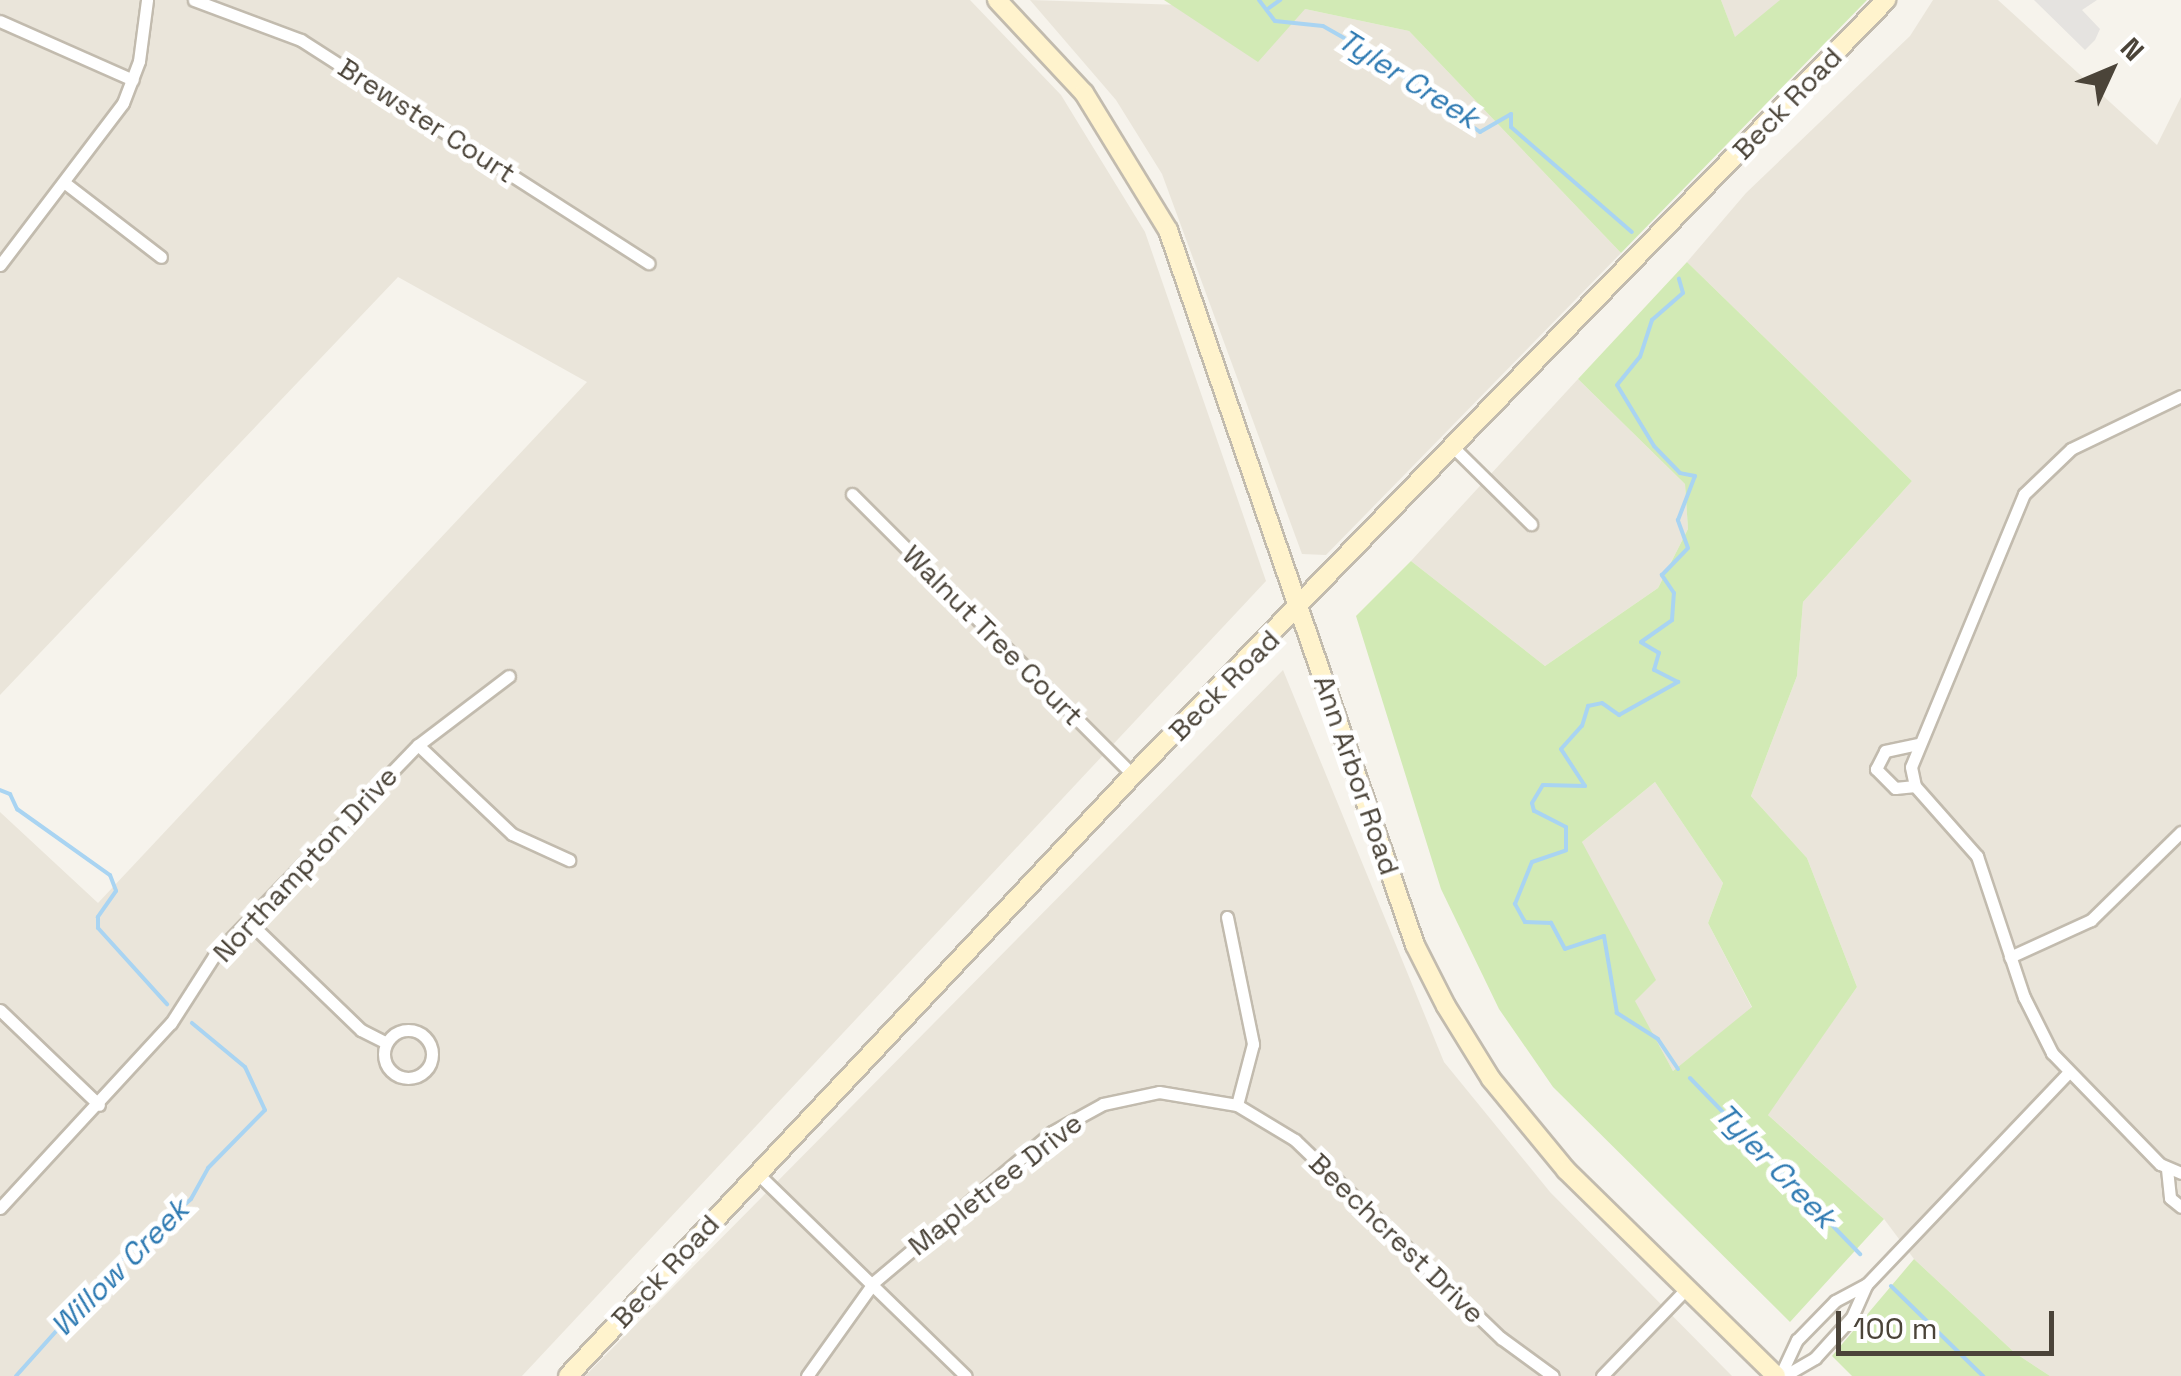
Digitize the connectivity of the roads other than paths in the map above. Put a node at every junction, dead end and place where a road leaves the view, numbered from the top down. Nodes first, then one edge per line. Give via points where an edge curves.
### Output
1 (148, 0) edge
2 (194, 0) edge
3 (996, 0) edge
4 (1886, 0) edge
5 (0, 21) edge
6 (133, 80) junction
7 (65, 183) junction
8 (161, 257) dead end
9 (649, 263) dead end
10 (0, 265) edge
11 (2181, 396) edge
12 (1455, 448) junction
13 (852, 494) dead end
14 (1530, 524) dead end
15 (1300, 610) junction
16 (509, 676) dead end
17 (1918, 744) junction
18 (418, 745) junction
19 (1133, 775) junction
20 (1915, 786) junction
21 (2181, 832) edge
22 (569, 860) dead end
23 (1227, 917) dead end
24 (248, 921) junction
25 (2010, 957) junction
26 (0, 1010) edge
27 (386, 1043) junction
28 (2067, 1074) junction
29 (99, 1105) junction
30 (1237, 1105) junction
31 (2168, 1170) junction
32 (2181, 1173) edge
33 (757, 1174) junction
34 (2181, 1207) edge
35 (0, 1208) edge
36 (874, 1282) junction
37 (1866, 1284) junction
38 (1686, 1289) junction
39 (568, 1376) edge
40 (807, 1376) edge
41 (966, 1376) edge
42 (1553, 1376) edge
43 (1602, 1376) edge
44 (1780, 1376) edge

1 - 6 street
2 - 9 street, Brewster Court via 301,40
3 - 15 main road, Ann Arbor Road via 1084,94 1150,192 1186,273
4 - 12 main road, Beck Road
5 - 6 street
6 - 7 street via 110,125
7 - 8 street
7 - 10 street
11 - 17 street via 2071,449 2033,482
12 - 14 street
12 - 15 main road, Beck Road
13 - 19 street, Walnut Tree Court
15 - 19 main road, Beck Road
15 - 38 main road, Ann Arbor Road via 1415,946 1446,1006 1537,1137
16 - 18 street, Northampton Drive
17 - 20 street via 1911,768
17 - 20 street via 1889,749 1876,764 1889,786
18 - 22 street via 512,834
18 - 24 street, Northampton Drive
19 - 33 main road, Beck Road
20 - 25 street via 1977,856
21 - 25 street via 2091,920
23 - 30 street via 1253,1044
24 - 27 street via 361,1030
24 - 29 street, Northampton Drive
25 - 28 street via 2031,1014
26 - 29 street
27 - 27 street via 384,1060 393,1073 416,1077 428,1067 430,1045 420,1034 398,1032
28 - 31 street
28 - 37 street
29 - 35 street, Northampton Drive
30 - 36 street, Mapletree Drive via 1159,1092 1087,1110
30 - 42 street, Beechcrest Drive via 1295,1140 1501,1338
31 - 32 street
31 - 34 street via 2170,1198
33 - 36 street
33 - 39 main road, Beck Road
36 - 40 street, Mapletree Drive
36 - 41 street
37 - 44 street via 1835,1301 1797,1340
37 - 44 street via 1852,1318 1815,1358
38 - 43 street
38 - 44 main road, Ann Arbor Road

